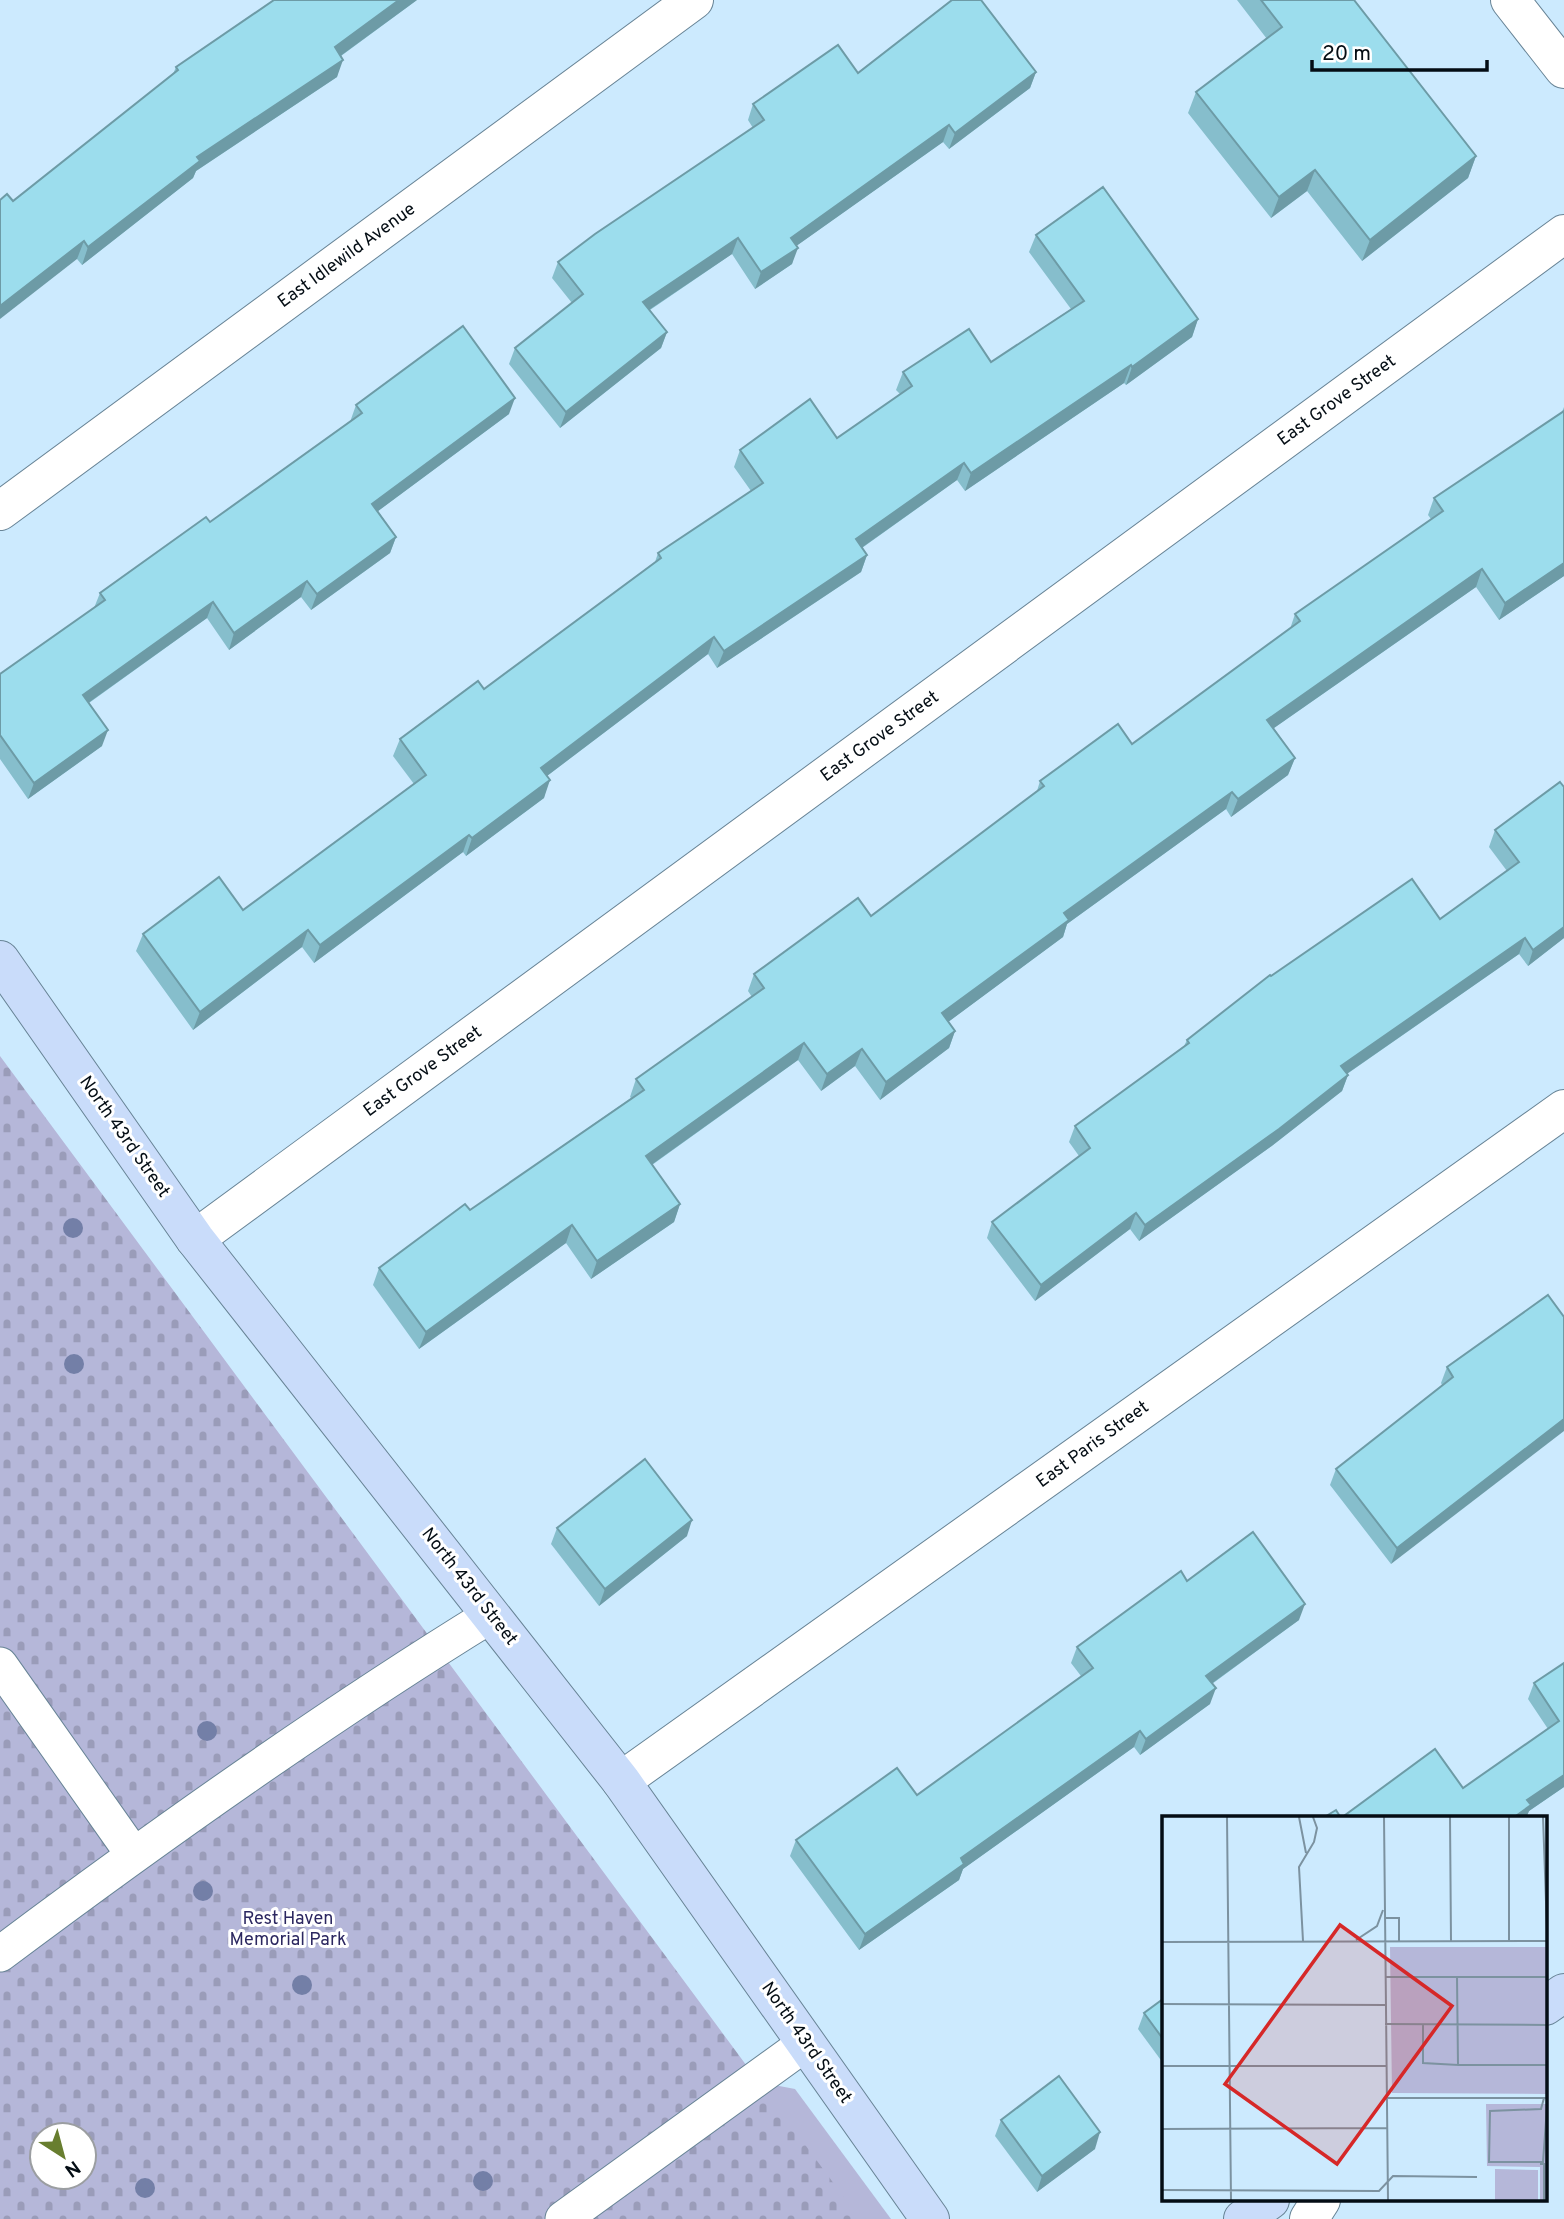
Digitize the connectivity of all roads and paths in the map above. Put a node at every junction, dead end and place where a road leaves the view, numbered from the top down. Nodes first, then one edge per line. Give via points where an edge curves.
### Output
1 (694, 0) edge
2 (1510, 0) edge
3 (1564, 69) edge
4 (1564, 234) edge
5 (0, 512) edge
6 (0, 960) edge
7 (1564, 1109) edge
8 (195, 1239) junction
9 (491, 1615) junction
10 (0, 1665) edge
11 (621, 1781) junction
12 (133, 1854) junction
13 (0, 1954) edge
14 (1564, 1993) edge
15 (1546, 2005) edge
16 (806, 2043) junction
17 (1267, 2202) edge
18 (1320, 2202) edge
19 (564, 2219) edge
20 (930, 2219) edge
21 (1243, 2219) edge
22 (1309, 2219) edge

1 - 5 street, East Idlewild Avenue
2 - 3 street
4 - 8 street, East Grove Street
6 - 8 street, North 43rd Street
7 - 11 street, East Paris Street
8 - 9 street, North 43rd Street
9 - 11 street, North 43rd Street
9 - 12 lane
10 - 12 lane
11 - 16 street, North 43rd Street
12 - 13 lane
14 - 15 street
16 - 19 lane
16 - 20 street, North 43rd Street
17 - 21 street
18 - 22 street

